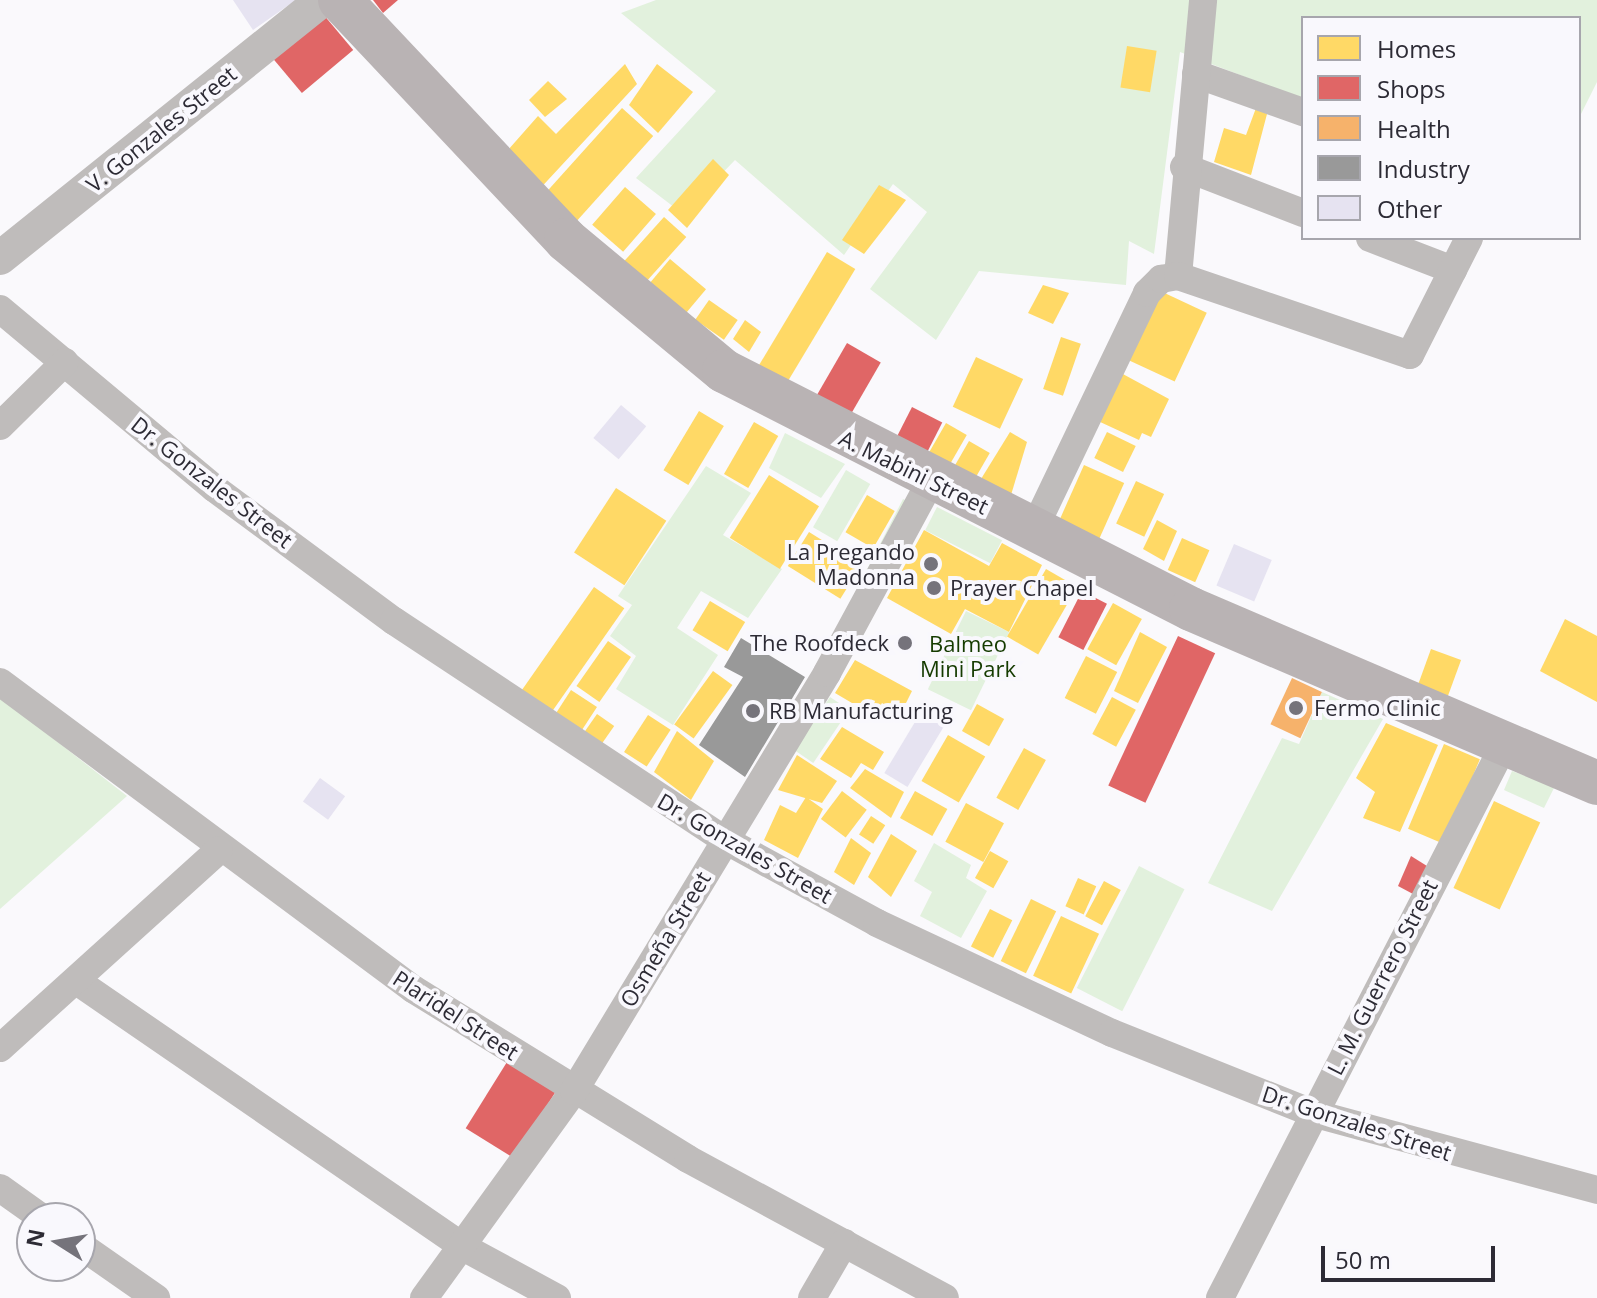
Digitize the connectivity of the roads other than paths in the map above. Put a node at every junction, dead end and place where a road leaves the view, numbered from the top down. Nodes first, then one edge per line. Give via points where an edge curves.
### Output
1 (322, 0) edge
2 (340, 0) edge
3 (1203, 0) edge
4 (1196, 74) junction
5 (1301, 111) edge
6 (1184, 167) junction
7 (1301, 212) edge
8 (1375, 240) edge
9 (1468, 240) edge
10 (0, 258) edge
11 (1453, 270) junction
12 (1178, 276) junction
13 (0, 309) edge
14 (65, 362) junction
15 (0, 426) edge
16 (931, 481) junction
17 (1034, 529) junction
18 (0, 682) edge
19 (1505, 743) junction
20 (1597, 783) edge
21 (725, 840) junction
22 (219, 850) junction
23 (78, 982) junction
24 (0, 1048) edge
25 (574, 1091) junction
26 (1312, 1113) junction
27 (0, 1188) edge
28 (1597, 1190) edge
29 (20, 1202) edge
30 (844, 1243) junction
31 (463, 1247) junction
32 (96, 1256) edge
33 (156, 1298) edge
34 (424, 1298) edge
35 (557, 1298) edge
36 (812, 1298) edge
37 (945, 1298) edge
38 (1220, 1298) edge

1 - 10 street, V. Gonzales Street
2 - 16 main road, A. Mabini Street via 487,163 647,313 724,371
3 - 4 street
4 - 5 street
4 - 6 street
6 - 7 street
6 - 12 street
8 - 11 street
9 - 11 street
11 - 12 street via 1410,355
12 - 17 street via 1161,279 1147,293
13 - 14 street, Dr. Gonzales Street
14 - 15 street
14 - 21 street, Dr. Gonzales Street via 214,488 443,656
16 - 17 main road, A. Mabini Street
16 - 21 street, Osmeña Street
17 - 19 main road, A. Mabini Street via 1191,609
18 - 22 street, Plaridel Street
19 - 20 main road, A. Mabini Street
19 - 26 street, L. M. Guerrero Street
21 - 25 street, Osmeña Street
21 - 26 street, Dr. Gonzales Street via 987,976
22 - 23 street
22 - 25 street, Plaridel Street via 413,989
23 - 24 street
23 - 31 street
25 - 30 street, Plaridel Street
25 - 31 street, Osmeña Street
26 - 28 street, Dr. Gonzales Street
26 - 38 street, L. M. Guerrero Street
27 - 29 street
30 - 36 street
30 - 37 street, Plaridel Street
31 - 34 street, Osmeña Street
31 - 35 street
32 - 33 street

